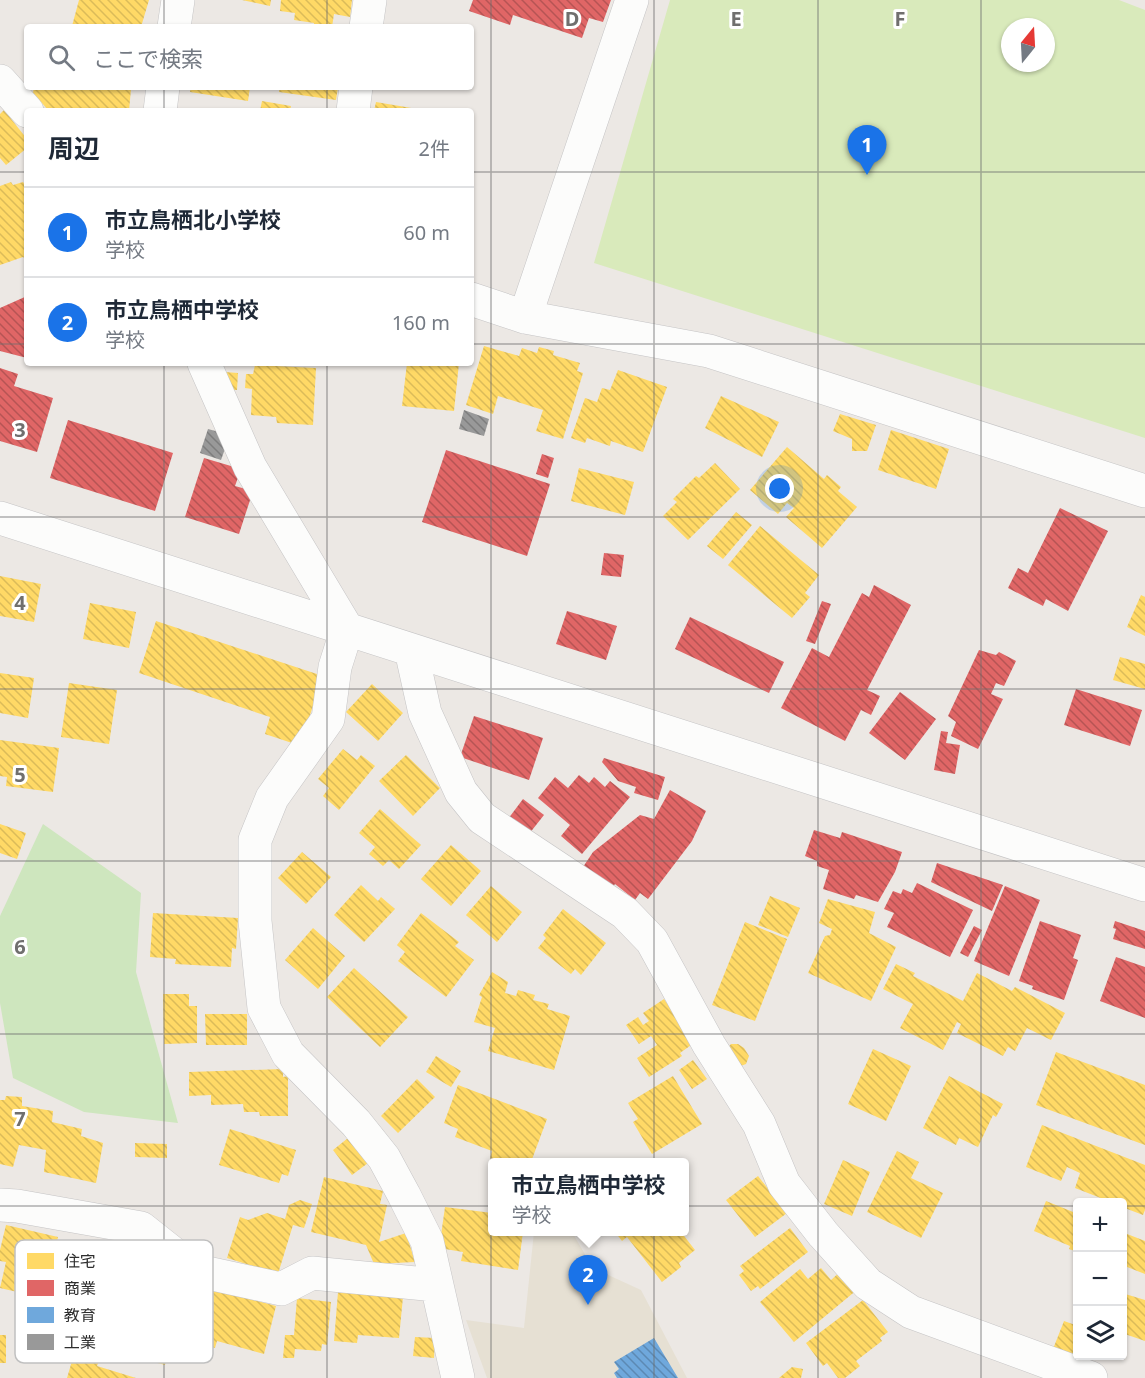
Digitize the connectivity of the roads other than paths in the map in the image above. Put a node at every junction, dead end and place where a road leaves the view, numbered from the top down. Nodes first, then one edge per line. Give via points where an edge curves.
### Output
1 (178, 0) edge
2 (370, 0) edge
3 (632, 0) edge
4 (174, 24) edge
5 (366, 24) edge
6 (0, 81) edge
7 (163, 90) edge
8 (356, 90) edge
9 (24, 108) edge
10 (160, 108) edge
11 (353, 108) edge
12 (474, 300) edge
13 (525, 317) junction
14 (205, 366) edge
15 (1145, 491) edge
16 (0, 518) edge
17 (347, 629) junction
18 (411, 650) junction
19 (1145, 885) edge
20 (0, 1205) edge
21 (156, 1240) edge
22 (213, 1274) edge
23 (436, 1285) junction
24 (458, 1378) edge
25 (1091, 1378) edge

1 - 4 street
2 - 5 street
3 - 13 street
6 - 9 street
7 - 10 street
8 - 11 street
12 - 13 street
13 - 15 street via 709,351
14 - 17 street via 250,467
16 - 17 street
17 - 18 street
17 - 23 street via 335,667 328,719 272,798 255,840 255,921 264,1008 288,1054 356,1123 384,1158 427,1241
18 - 19 street
18 - 25 street via 425,713 461,792 482,818 625,913 652,941 709,1045 759,1124 784,1184 868,1284 911,1312
20 - 21 street via 141,1228
22 - 23 street via 281,1289 312,1273
23 - 24 street

